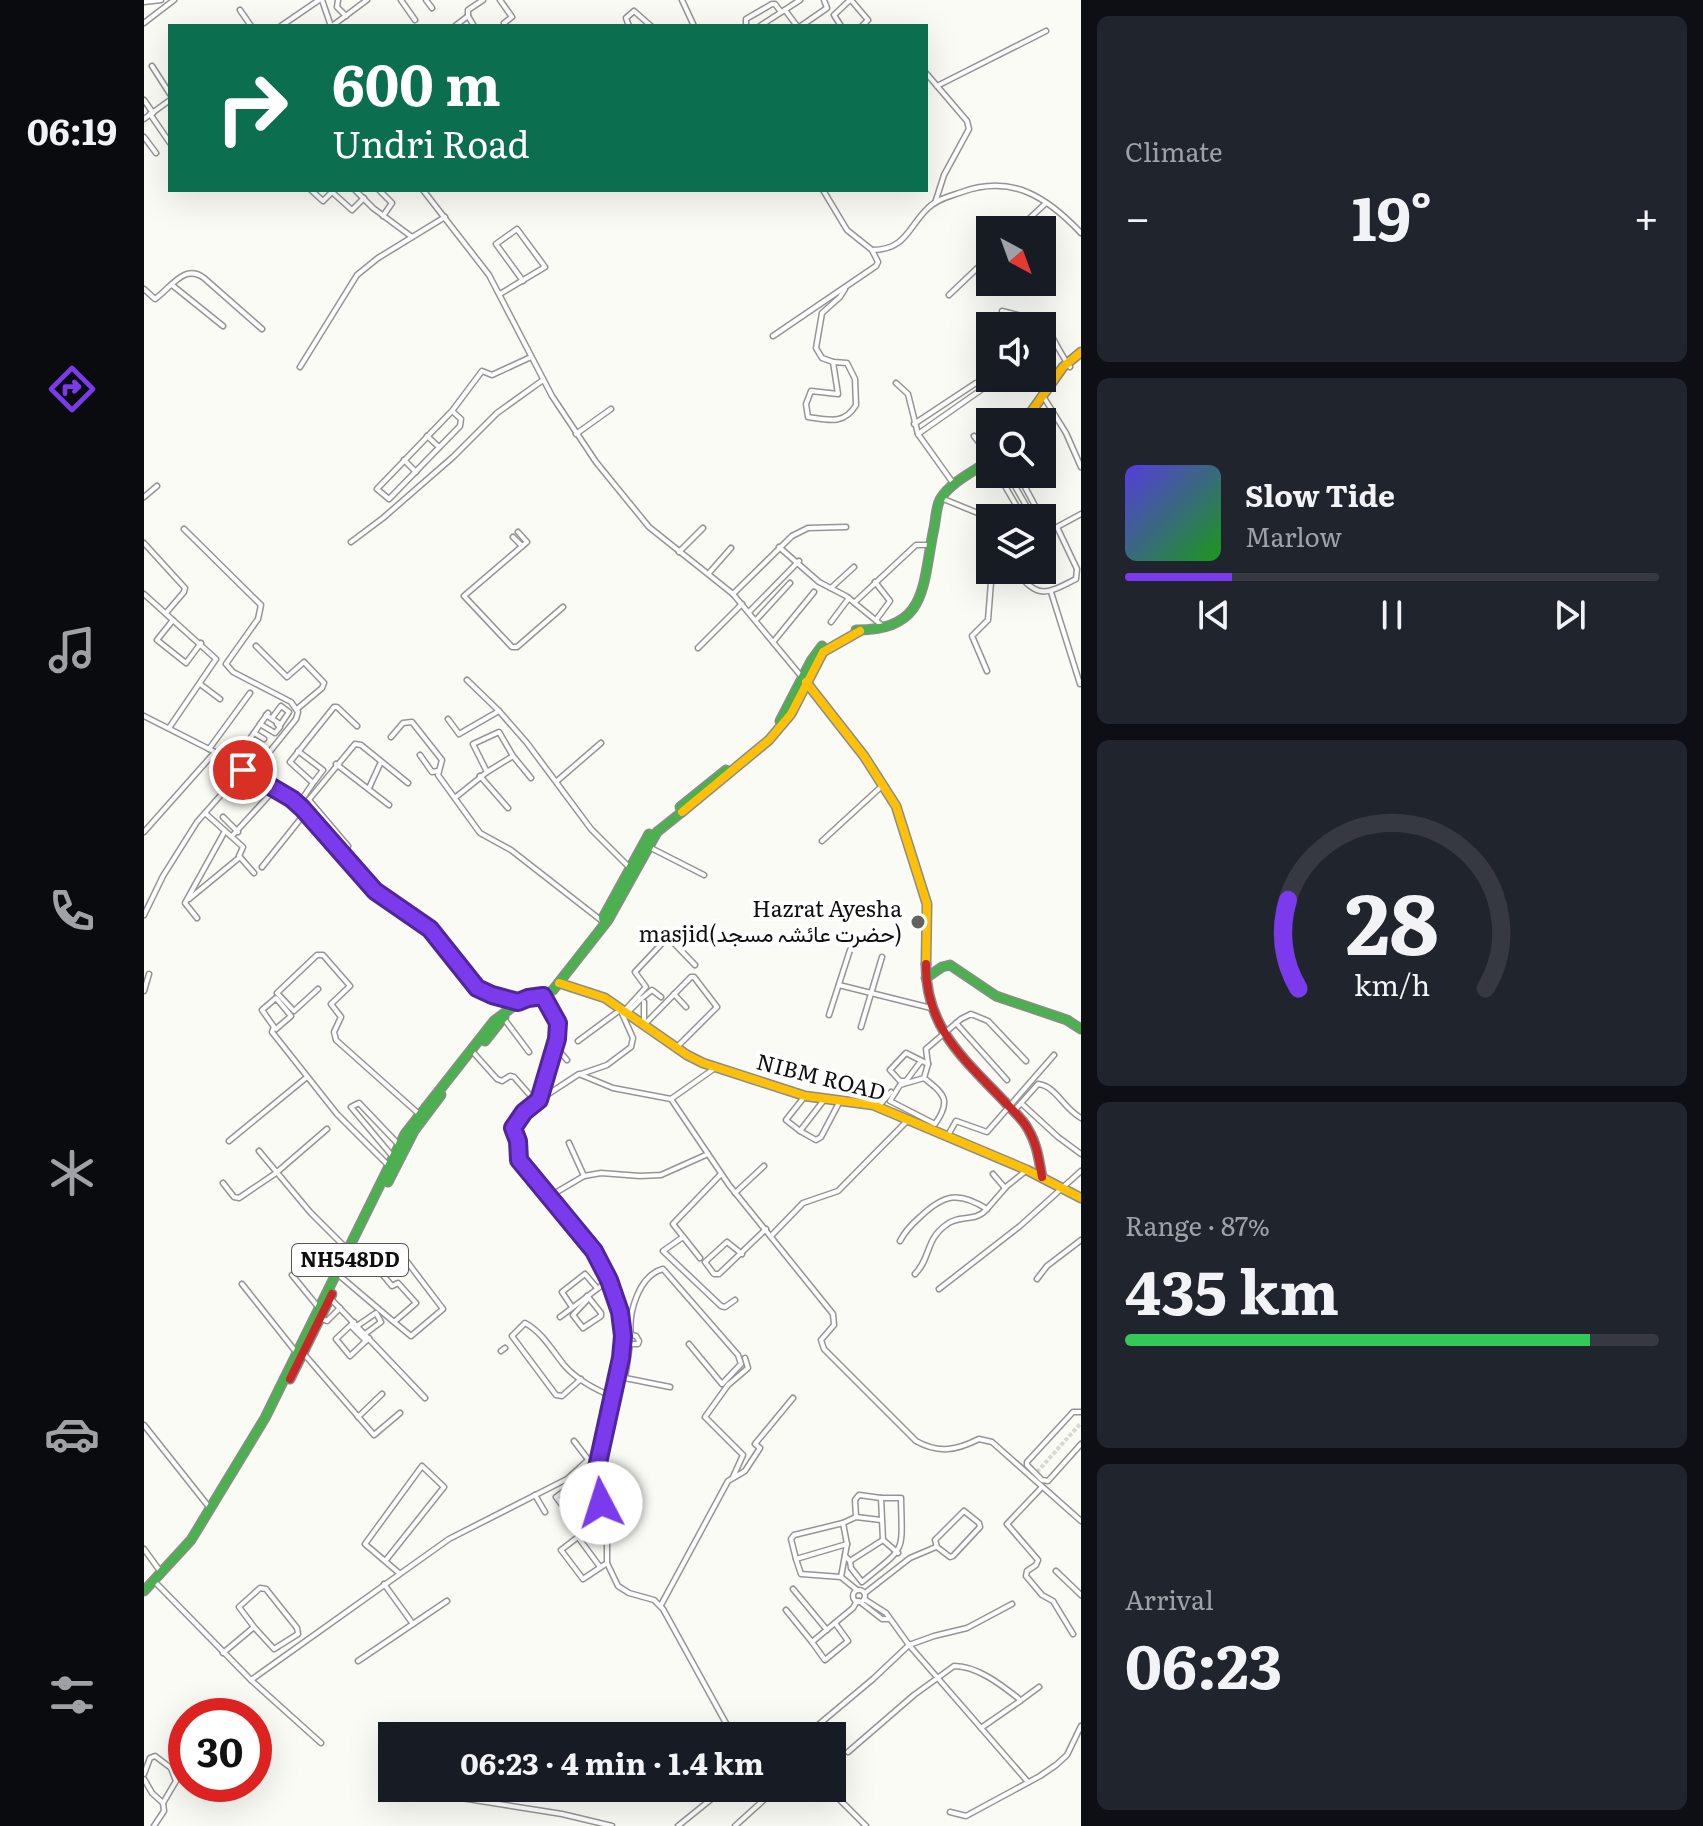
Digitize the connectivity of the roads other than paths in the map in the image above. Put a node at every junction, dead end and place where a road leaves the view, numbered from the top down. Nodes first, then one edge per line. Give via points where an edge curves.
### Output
1 (161, 0) edge
2 (174, 0) edge
3 (320, 0) edge
4 (338, 0) edge
5 (367, 0) edge
6 (401, 0) edge
7 (426, 0) edge
8 (483, 0) edge
9 (500, 0) edge
10 (682, 0) edge
11 (800, 0) edge
12 (824, 0) edge
13 (851, 0) edge
14 (144, 2) edge
15 (432, 8) dead end
16 (240, 10) dead end
17 (783, 11) junction
18 (346, 16) junction
19 (468, 16) junction
20 (415, 20) dead end
21 (144, 23) edge
22 (250, 24) edge
23 (284, 24) edge
24 (331, 24) edge
25 (335, 24) edge
26 (458, 24) edge
27 (473, 24) edge
28 (505, 24) edge
29 (628, 24) edge
30 (649, 24) edge
31 (693, 24) edge
32 (746, 24) edge
33 (763, 24) edge
34 (797, 24) edge
35 (802, 24) edge
36 (840, 24) edge
37 (864, 24) edge
38 (1046, 31) dead end
39 (152, 66) dead end
40 (928, 75) edge
41 (937, 86) junction
42 (168, 99) edge
43 (144, 100) edge
44 (168, 102) edge
45 (151, 114) junction
46 (144, 119) edge
47 (144, 137) edge
48 (168, 140) edge
49 (156, 153) dead end
50 (313, 192) edge
51 (332, 192) edge
52 (332, 192) edge
53 (357, 192) edge
54 (381, 192) edge
55 (425, 192) edge
56 (824, 192) edge
57 (364, 198) junction
58 (935, 203) junction
59 (1046, 203) junction
60 (383, 216) junction
61 (1032, 216) edge
62 (445, 217) junction
63 (1081, 233) edge
64 (412, 237) junction
65 (872, 250) junction
66 (976, 269) edge
67 (523, 281) junction
68 (172, 285) junction
69 (846, 287) junction
70 (144, 289) edge
71 (500, 294) junction
72 (949, 295) dead end
73 (1002, 311) dead end
74 (1006, 312) edge
75 (223, 326) dead end
76 (262, 329) dead end
77 (773, 336) dead end
78 (1056, 340) edge
79 (1081, 352) edge
80 (531, 357) junction
81 (1081, 358) edge
82 (833, 362) junction
83 (1068, 365) junction
84 (300, 367) dead end
85 (543, 380) junction
86 (896, 383) dead end
87 (976, 383) edge
88 (978, 392) edge
89 (1045, 398) junction
90 (1037, 408) edge
91 (611, 409) dead end
92 (452, 411) junction
93 (914, 424) junction
94 (576, 434) junction
95 (918, 434) junction
96 (427, 436) junction
97 (974, 436) dead end
98 (976, 439) edge
99 (439, 447) junction
100 (404, 460) junction
101 (1081, 467) edge
102 (976, 468) edge
103 (416, 472) junction
104 (954, 485) junction
105 (157, 486) dead end
106 (144, 497) edge
107 (939, 504) junction
108 (976, 514) edge
109 (1081, 514) edge
110 (846, 527) dead end
111 (703, 528) dead end
112 (184, 529) dead end
113 (518, 532) dead end
114 (513, 537) dead end
115 (351, 542) dead end
116 (144, 543) edge
117 (929, 545) junction
118 (522, 546) junction
119 (779, 547) junction
120 (731, 548) dead end
121 (679, 553) junction
122 (799, 561) junction
123 (854, 567) dead end
124 (708, 574) junction
125 (875, 582) junction
126 (790, 583) dead end
127 (991, 584) edge
128 (1026, 584) edge
129 (831, 588) junction
130 (814, 592) dead end
131 (1051, 592) junction
132 (144, 594) edge
133 (733, 594) junction
134 (849, 598) junction
135 (855, 602) junction
136 (742, 604) junction
137 (563, 607) dead end
138 (749, 612) junction
139 (166, 613) junction
140 (173, 620) junction
141 (756, 620) junction
142 (876, 620) junction
143 (831, 622) dead end
144 (886, 629) junction
145 (774, 641) junction
146 (201, 643) junction
147 (256, 646) dead end
148 (698, 648) dead end
149 (987, 671) dead end
150 (467, 680) dead end
151 (806, 682) junction
152 (200, 684) junction
153 (1080, 684) edge
154 (250, 693) dead end
155 (220, 699) dead end
156 (297, 709) junction
157 (499, 711) junction
158 (144, 716) edge
159 (268, 716) junction
160 (448, 719) dead end
161 (260, 724) junction
162 (357, 726) dead end
163 (169, 728) junction
164 (254, 733) junction
165 (391, 737) dead end
166 (264, 739) dead end
167 (601, 743) dead end
168 (209, 749) junction
169 (298, 751) junction
170 (215, 752) junction
171 (420, 755) dead end
172 (513, 756) junction
173 (233, 763) junction
174 (336, 764) junction
175 (380, 764) dead end
176 (243, 770) junction
177 (438, 771) junction
178 (487, 772) junction
179 (251, 775) junction
180 (480, 776) junction
181 (531, 778) dead end
182 (557, 781) junction
183 (313, 783) junction
184 (408, 783) dead end
185 (884, 785) junction
186 (369, 788) junction
187 (275, 789) junction
188 (456, 797) junction
189 (309, 800) junction
190 (389, 805) dead end
191 (508, 808) dead end
192 (302, 809) junction
193 (205, 813) junction
194 (223, 817) dead end
195 (225, 831) junction
196 (144, 832) edge
197 (238, 832) junction
198 (232, 836) junction
199 (822, 841) dead end
200 (646, 844) junction
201 (348, 846) dead end
202 (240, 857) junction
203 (262, 867) dead end
204 (629, 867) junction
205 (254, 873) dead end
206 (704, 875) dead end
207 (185, 903) junction
208 (144, 915) edge
209 (197, 918) dead end
210 (604, 922) junction
211 (850, 950) dead end
212 (882, 957) dead end
213 (695, 965) dead end
214 (149, 974) dead end
215 (926, 978) junction
216 (559, 983) junction
217 (839, 985) junction
218 (318, 989) dead end
219 (144, 991) edge
220 (871, 993) junction
221 (674, 994) junction
222 (543, 996) junction
223 (661, 997) dead end
224 (641, 999) junction
225 (518, 1002) junction
226 (686, 1007) dead end
227 (931, 1008) junction
228 (508, 1009) junction
229 (623, 1010) junction
230 (829, 1015) dead end
231 (503, 1018) junction
232 (956, 1023) junction
233 (644, 1024) junction
234 (861, 1027) dead end
235 (274, 1028) junction
236 (1081, 1029) edge
237 (942, 1034) junction
238 (578, 1041) dead end
239 (555, 1046) junction
240 (677, 1047) junction
241 (473, 1052) junction
242 (529, 1052) dead end
243 (1054, 1055) dead end
244 (567, 1060) dead end
245 (921, 1061) junction
246 (1026, 1061) dead end
247 (928, 1064) junction
248 (715, 1068) junction
249 (579, 1074) junction
250 (307, 1077) junction
251 (924, 1078) junction
252 (1007, 1080) dead end
253 (891, 1092) dead end
254 (805, 1096) junction
255 (671, 1099) junction
256 (824, 1100) junction
257 (538, 1101) junction
258 (840, 1101) junction
259 (1021, 1103) junction
260 (878, 1107) junction
261 (1012, 1109) junction
262 (419, 1114) junction
263 (1081, 1118) edge
264 (907, 1121) junction
265 (327, 1129) dead end
266 (800, 1131) junction
267 (947, 1138) junction
268 (229, 1141) dead end
269 (569, 1143) dead end
270 (399, 1145) junction
271 (259, 1151) dead end
272 (708, 1154) junction
273 (1081, 1154) edge
274 (391, 1162) junction
275 (764, 1166) dead end
276 (1027, 1170) junction
277 (1081, 1171) edge
278 (276, 1173) junction
279 (721, 1174) junction
280 (993, 1174) dead end
281 (584, 1176) junction
282 (1042, 1177) junction
283 (223, 1183) dead end
284 (1005, 1188) junction
285 (1063, 1188) junction
286 (735, 1193) junction
287 (550, 1196) junction
288 (1081, 1198) edge
289 (987, 1209) junction
290 (766, 1229) junction
291 (772, 1235) junction
292 (683, 1237) junction
293 (1081, 1240) edge
294 (900, 1241) dead end
295 (349, 1251) junction
296 (742, 1254) junction
297 (700, 1258) dead end
298 (915, 1274) dead end
299 (292, 1275) dead end
300 (341, 1277) junction
301 (1037, 1279) dead end
302 (609, 1280) junction
303 (242, 1284) dead end
304 (597, 1288) junction
305 (939, 1289) dead end
306 (588, 1297) junction
307 (330, 1298) junction
308 (735, 1300) dead end
309 (572, 1307) junction
310 (319, 1308) junction
311 (340, 1308) junction
312 (560, 1317) dead end
313 (320, 1318) junction
314 (394, 1322) junction
315 (356, 1324) junction
316 (631, 1335) junction
317 (367, 1336) junction
318 (623, 1336) junction
319 (622, 1344) junction
320 (630, 1344) junction
321 (689, 1344) dead end
322 (300, 1353) junction
323 (745, 1358) dead end
324 (581, 1379) junction
325 (670, 1387) dead end
326 (382, 1394) dead end
327 (613, 1397) junction
328 (425, 1398) dead end
329 (793, 1398) dead end
330 (1081, 1412) edge
331 (400, 1413) dead end
332 (358, 1417) junction
333 (144, 1425) edge
334 (574, 1441) dead end
335 (1081, 1444) edge
336 (1074, 1452) junction
337 (1081, 1459) edge
338 (588, 1460) junction
339 (597, 1466) junction
340 (732, 1479) junction
341 (1042, 1487) junction
342 (599, 1488) junction
343 (535, 1495) junction
344 (585, 1497) junction
345 (881, 1498) junction
346 (210, 1509) junction
347 (545, 1512) dead end
348 (856, 1517) junction
349 (881, 1520) junction
350 (1081, 1521) edge
351 (843, 1523) junction
352 (580, 1529) junction
353 (578, 1537) junction
354 (883, 1540) junction
355 (847, 1544) junction
356 (937, 1547) junction
357 (144, 1549) edge
358 (898, 1553) junction
359 (845, 1556) junction
360 (796, 1559) junction
361 (386, 1560) junction
362 (850, 1561) junction
363 (607, 1563) junction
364 (600, 1567) junction
365 (1056, 1571) dead end
366 (162, 1573) junction
367 (400, 1573) junction
368 (841, 1577) junction
369 (1081, 1580) edge
370 (157, 1584) junction
371 (384, 1584) junction
372 (1073, 1587) junction
373 (793, 1589) dead end
374 (857, 1590) junction
375 (144, 1591) edge
376 (1081, 1595) edge
377 (144, 1598) edge
378 (861, 1599) junction
379 (447, 1601) dead end
380 (1012, 1604) dead end
381 (661, 1605) junction
382 (786, 1610) dead end
383 (835, 1623) junction
384 (413, 1624) junction
385 (254, 1627) junction
386 (827, 1630) junction
387 (1073, 1634) dead end
388 (812, 1642) junction
389 (909, 1645) junction
390 (223, 1653) junction
391 (358, 1661) dead end
392 (938, 1679) junction
393 (251, 1680) junction
394 (1039, 1687) dead end
395 (1020, 1701) junction
396 (725, 1722) edge
397 (821, 1722) edge
398 (1081, 1726) edge
399 (981, 1728) junction
400 (321, 1743) dead end
401 (848, 1752) dead end
402 (144, 1777) edge
403 (1028, 1782) junction
404 (474, 1802) edge
405 (708, 1802) edge
406 (762, 1802) edge
407 (842, 1802) edge
408 (163, 1803) junction
409 (950, 1812) dead end
410 (154, 1826) edge
411 (612, 1826) edge
412 (678, 1826) edge
413 (735, 1826) edge
414 (866, 1826) edge

1 - 14 street
2 - 21 street
3 - 23 street
3 - 24 street
4 - 18 street via 337,7
5 - 18 street
6 - 20 street
7 - 15 street
8 - 19 street via 468,10
9 - 28 street via 512,17
10 - 31 street
11 - 17 street
12 - 35 street via 827,8
13 - 36 street via 834,15
13 - 37 street via 868,20
16 - 22 street
17 - 32 street via 773,3
17 - 33 street
17 - 34 street
18 - 25 street
19 - 26 street
19 - 27 street
29 - 30 street via 626,18 634,11
38 - 41 street
39 - 42 street
40 - 41 street
41 - 58 street via 969,129
43 - 45 street
44 - 45 street
45 - 46 street
45 - 48 street
47 - 49 street
50 - 52 street via 323,201
51 - 57 street via 352,210
53 - 57 street
54 - 60 street via 392,203
55 - 62 street
56 - 65 street via 847,230
57 - 60 street
58 - 59 street via 994,184 1025,190
58 - 65 street via 895,246
59 - 61 street
59 - 63 street
60 - 64 street
62 - 64 street
62 - 71 street
64 - 84 street via 353,279
65 - 69 street via 878,264
66 - 72 street
67 - 67 street via 545,267 517,229 496,244
67 - 71 street
68 - 70 street via 155,299
68 - 75 street
68 - 76 street via 188,272 199,274
69 - 77 street
69 - 82 street via 822,313 816,348
71 - 80 street
73 - 74 street
78 - 83 street
79 - 83 main road
80 - 85 street
80 - 92 street via 492,375 482,371
81 - 83 main road
82 - 82 street via 847,363 855,379 856,405 840,420 808,417 811,391 838,394
83 - 89 main road
85 - 94 street
85 - 115 street via 497,413
86 - 93 street via 908,394
87 - 93 street
88 - 95 street
89 - 90 main road
89 - 101 street
91 - 94 street
92 - 96 street
92 - 99 street via 461,425
93 - 95 street
94 - 121 street via 642,520
95 - 104 street
96 - 99 street
96 - 100 street
97 - 98 street
99 - 103 street
100 - 103 street
100 - 103 street via 377,489 389,499
102 - 104 main road
104 - 107 main road
105 - 106 street
107 - 108 street
107 - 117 main road
109 - 131 street via 1057,527 1077,569 1076,579
110 - 119 street via 808,528
111 - 121 street
112 - 156 street via 261,605 258,619 226,664
113 - 118 street via 527,542
114 - 118 street
116 - 139 street via 185,588
117 - 125 street via 916,545
117 - 144 main road via 918,605
118 - 137 street via 464,596 512,647
119 - 122 street
119 - 133 street
120 - 124 street
121 - 124 street
122 - 129 street
122 - 138 street
123 - 129 street
124 - 133 street
125 - 135 street
125 - 142 street via 890,601
126 - 141 street
127 - 149 street via 988,620 972,636
128 - 131 street
129 - 134 street
130 - 145 street
131 - 153 street
132 - 139 street
133 - 136 street
134 - 135 street
134 - 143 street
135 - 142 street
136 - 138 street
136 - 148 street
138 - 141 street
139 - 140 street
140 - 146 street
140 - 146 street via 157,640 186,663
141 - 145 street
142 - 144 street
144 - 151 main road, NH548DD via 860,631 823,652
145 - 151 street
146 - 152 street via 216,659
147 - 156 street via 287,677 304,662 324,683
150 - 157 street
151 - 185 main road
151 - 200 main road, NH548DD via 791,714
152 - 155 street
152 - 163 street
154 - 168 street
156 - 179 street via 296,719
157 - 160 street via 459,734
157 - 182 street
158 - 163 street
159 - 159 street via 282,724 289,712 281,706
159 - 161 street
159 - 161 street via 280,726 276,732
161 - 164 street
162 - 169 street via 334,707
163 - 168 street
164 - 166 street
164 - 173 street
165 - 177 street via 405,721 412,722 442,760
167 - 182 street
168 - 170 street
169 - 183 street via 290,762
169 - 183 street via 323,770
170 - 173 street
170 - 196 street
171 - 177 street via 432,772
172 - 178 street
172 - 178 street via 499,732 477,741 474,749
172 - 181 street
173 - 176 street
174 - 184 street via 358,744
174 - 186 street
174 - 189 street
175 - 186 street
176 - 179 street
176 - 193 street
177 - 188 street
178 - 180 street
179 - 187 street
180 - 188 street
180 - 191 street
182 - 204 street via 591,829
183 - 192 street
185 - 199 street
185 - 215 main road via 925,895
186 - 190 street
187 - 192 street
187 - 197 street
188 - 210 street via 480,833 511,850
189 - 192 street
189 - 201 street
192 - 203 street
192 - 225 street via 375,891 430,929 477,988
193 - 195 street
193 - 208 street
194 - 197 street
195 - 198 street
195 - 207 street
197 - 198 street
198 - 202 street via 243,847
200 - 204 main road, NH548DD
200 - 206 street
200 - 210 main road, NH548DD
202 - 205 street
202 - 207 street
204 - 210 main road, NH548DD
207 - 209 street
210 - 216 main road, NH548DD
211 - 217 street
212 - 220 street
213 - 224 street via 668,937 635,972 646,987
214 - 219 street
215 - 227 main road
215 - 236 main road via 950,965 996,996
216 - 222 main road, NH548DD
216 - 229 main road, NIBM ROAD via 597,994
217 - 220 street
217 - 230 street
218 - 262 street via 293,1011 277,993 323,955 350,986 331,1004 341,1017 336,1040
220 - 227 street
220 - 234 street
221 - 226 street
221 - 233 street
221 - 240 street via 692,976 717,1007
222 - 225 main road, NH548DD
222 - 239 street via 558,1023
223 - 224 street via 652,990
224 - 229 street
224 - 233 street
225 - 228 main road, NH548DD
227 - 237 main road
228 - 231 main road, NH548DD
228 - 241 main road, NH548DD
229 - 233 main road, NIBM ROAD
229 - 238 street
229 - 249 street via 631,1047 607,1065
231 - 241 main road, NH548DD
231 - 242 street
232 - 237 street
232 - 246 street via 971,1014 982,1017
232 - 252 street
233 - 240 main road, NIBM ROAD
235 - 235 street via 262,1010 276,998 291,1016
235 - 250 street
237 - 247 street via 926,1049
237 - 261 main road
239 - 244 street
239 - 257 street
240 - 248 main road, NIBM ROAD
241 - 257 street via 499,1080 514,1077
241 - 262 main road, NH548DD
241 - 300 main road, NH548DD via 414,1131
243 - 261 street
245 - 245 street via 906,1053 890,1070 906,1081
245 - 247 street
247 - 251 street
248 - 254 main road, NIBM ROAD
248 - 255 street
249 - 255 street via 613,1088
249 - 257 street
250 - 268 street
250 - 274 street via 356,1135
251 - 251 street via 940,1090 946,1105 935,1124 890,1101 900,1085
253 - 260 street
254 - 256 main road, NIBM ROAD
254 - 266 street via 786,1120
255 - 272 street
256 - 258 main road, NIBM ROAD
256 - 266 street
257 - 287 street via 514,1125 517,1154
258 - 260 main road, NIBM ROAD
258 - 266 street via 820,1139
259 - 261 street
259 - 263 street via 1043,1084
259 - 273 street
260 - 264 main road, NIBM ROAD
261 - 267 street via 987,1132 956,1121
261 - 282 main road via 1032,1135
262 - 270 main road, NH548DD
264 - 267 main road, NIBM ROAD
264 - 291 street via 838,1191 803,1203
265 - 278 street
267 - 276 main road, NIBM ROAD
269 - 281 street
270 - 274 main road, NH548DD
270 - 274 street via 359,1103 351,1107
271 - 278 street
272 - 279 street
272 - 281 street via 661,1175
274 - 295 main road, NH548DD
275 - 286 street
276 - 282 main road, NIBM ROAD
276 - 284 street
277 - 285 street
278 - 283 street via 239,1198
278 - 295 street
279 - 286 street
279 - 292 street via 673,1224
280 - 284 street
281 - 287 street
282 - 285 main road, NIBM ROAD
284 - 289 street
285 - 288 main road, NIBM ROAD
285 - 305 street
286 - 290 street
287 - 302 street via 582,1233
289 - 294 street via 966,1198 945,1198
289 - 298 street via 978,1218 945,1225 932,1238
290 - 291 street
290 - 296 street
291 - 341 street via 835,1318 821,1346 916,1441 949,1450 984,1438
292 - 297 street
292 - 308 street via 663,1251 721,1306
293 - 301 street
295 - 310 main road, NH548DD
296 - 296 street via 716,1275 705,1262 727,1242
299 - 310 street
300 - 307 main road, NH548DD
300 - 314 street
302 - 304 street
302 - 318 street
303 - 322 street
304 - 306 street
304 - 309 street via 585,1274 562,1292
306 - 306 street via 573,1313 583,1328 601,1316
306 - 309 street
307 - 311 street
307 - 313 main road, NH548DD
309 - 312 street
310 - 322 main road, NH548DD
311 - 313 street via 327,1321
311 - 315 street
313 - 322 main road, NH548DD
314 - 314 street via 416,1303 382,1274 401,1255 443,1309 411,1336
315 - 317 street
315 - 317 street
315 - 317 street via 376,1313 381,1322
315 - 317 street via 336,1339 350,1356
316 - 318 street
316 - 320 street via 639,1341
316 - 321 street via 633,1301 663,1269 741,1364 722,1384
317 - 328 street
318 - 319 street
319 - 320 street
319 - 327 street
320 - 325 street via 625,1378
322 - 332 street
322 - 346 main road, NH548DD
322 - 370 main road, NH548DD via 272,1415 204,1531
323 - 340 street via 748,1368 705,1417 743,1455
324 - 324 street via 534,1328 525,1323 512,1336 556,1395 562,1396
324 - 327 street
326 - 332 street
327 - 339 street
329 - 340 street via 755,1444 760,1448 745,1471
330 - 336 street via 1073,1412 1027,1465 1048,1481
331 - 332 street via 374,1435
333 - 346 street
334 - 338 street
335 - 336 street
336 - 337 street
338 - 339 street
338 - 343 street via 567,1479
339 - 342 street
340 - 381 street
341 - 350 street
341 - 387 street via 1007,1524 1038,1560 1026,1576 1053,1601
342 - 344 street
342 - 363 street
343 - 347 street
343 - 367 street via 463,1531
344 - 352 street via 598,1515
344 - 352 street via 575,1483 556,1497
345 - 348 street via 857,1495
345 - 349 street
345 - 358 street via 901,1498
346 - 366 main road, NH548DD
348 - 349 street
348 - 351 street
349 - 354 street
351 - 355 street
351 - 360 street via 794,1535
352 - 353 street
353 - 364 street
353 - 364 street via 561,1550 583,1579
354 - 358 street
354 - 362 street
355 - 359 street
355 - 360 street
356 - 356 street via 935,1540 961,1512 981,1525 953,1556
356 - 378 street via 910,1558
357 - 366 street
358 - 362 street via 862,1582
359 - 362 street
359 - 368 street
360 - 368 street via 801,1574
361 - 361 street via 365,1544 422,1466 444,1487
361 - 367 street
363 - 364 street
363 - 381 street via 618,1586
365 - 372 street
366 - 375 main road, NH548DD
367 - 371 street
368 - 374 street
369 - 372 street
370 - 377 main road, NH548DD
370 - 390 street
371 - 384 street
371 - 393 street
372 - 376 street
373 - 386 street
374 - 378 street
374 - 378 street via 853,1597
378 - 383 street
378 - 389 street via 886,1613
379 - 384 street
380 - 389 street via 967,1628
381 - 396 street
382 - 388 street
383 - 386 street
383 - 388 street via 848,1641 825,1660
384 - 391 street
385 - 385 street via 239,1607 260,1588 298,1631 274,1649
385 - 390 street
386 - 388 street
389 - 392 street
389 - 397 street
390 - 393 street
392 - 395 street via 954,1666 970,1669
392 - 399 street
392 - 401 street
393 - 400 street
394 - 395 street
395 - 399 street
398 - 403 street via 1067,1755
399 - 403 street
402 - 408 street
402 - 408 street via 152,1756 171,1768 176,1781
403 - 409 street via 966,1816
404 - 411 street
405 - 412 street
406 - 413 street
407 - 414 street
408 - 410 street

